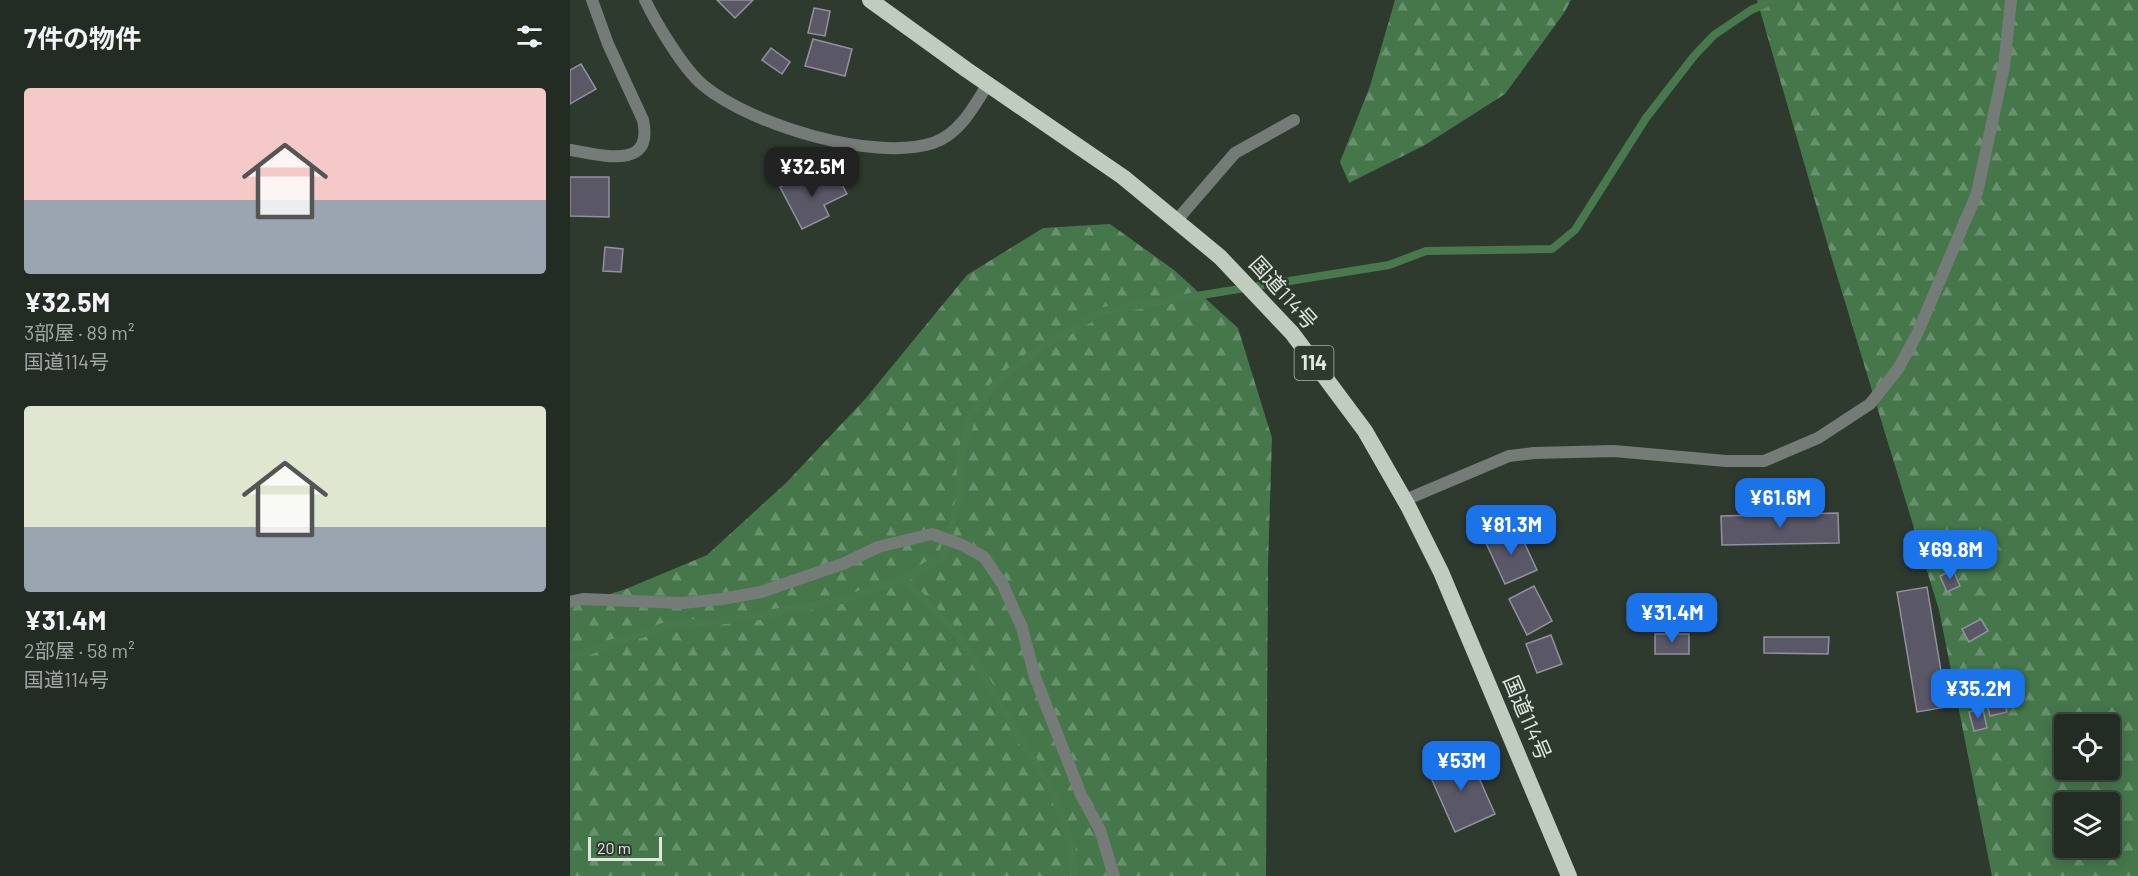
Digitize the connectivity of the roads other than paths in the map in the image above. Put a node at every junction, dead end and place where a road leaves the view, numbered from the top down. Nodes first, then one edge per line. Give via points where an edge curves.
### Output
1 (592, 0) edge
2 (645, 0) edge
3 (870, 0) edge
4 (2011, 0) edge
5 (988, 84) junction
6 (1294, 120) dead end
7 (570, 150) edge
8 (1176, 221) junction
9 (1405, 500) junction
10 (570, 602) edge
11 (1114, 876) edge
12 (1569, 876) edge

1 - 7 street via 643,120 644,146 627,156
2 - 5 street via 669,42 702,85 753,116 818,136 881,147 935,142 960,126
3 - 5 highway, 国道114号 / 114
4 - 9 street via 2004,67 1977,193 1917,334 1898,369 1870,404 1818,438 1764,460 1726,461 1614,451 1534,453 1509,456
5 - 8 highway, 国道114号 / 114 via 1123,177
6 - 8 street via 1235,153
8 - 9 highway, 国道114号 / 114 via 1220,257 1292,333 1365,431
9 - 12 highway, 国道114号 / 114 via 1441,572
10 - 11 street via 583,599 682,603 722,599 760,592 845,563 878,547 932,534 962,545 984,557 1003,585 1081,795 1100,830

